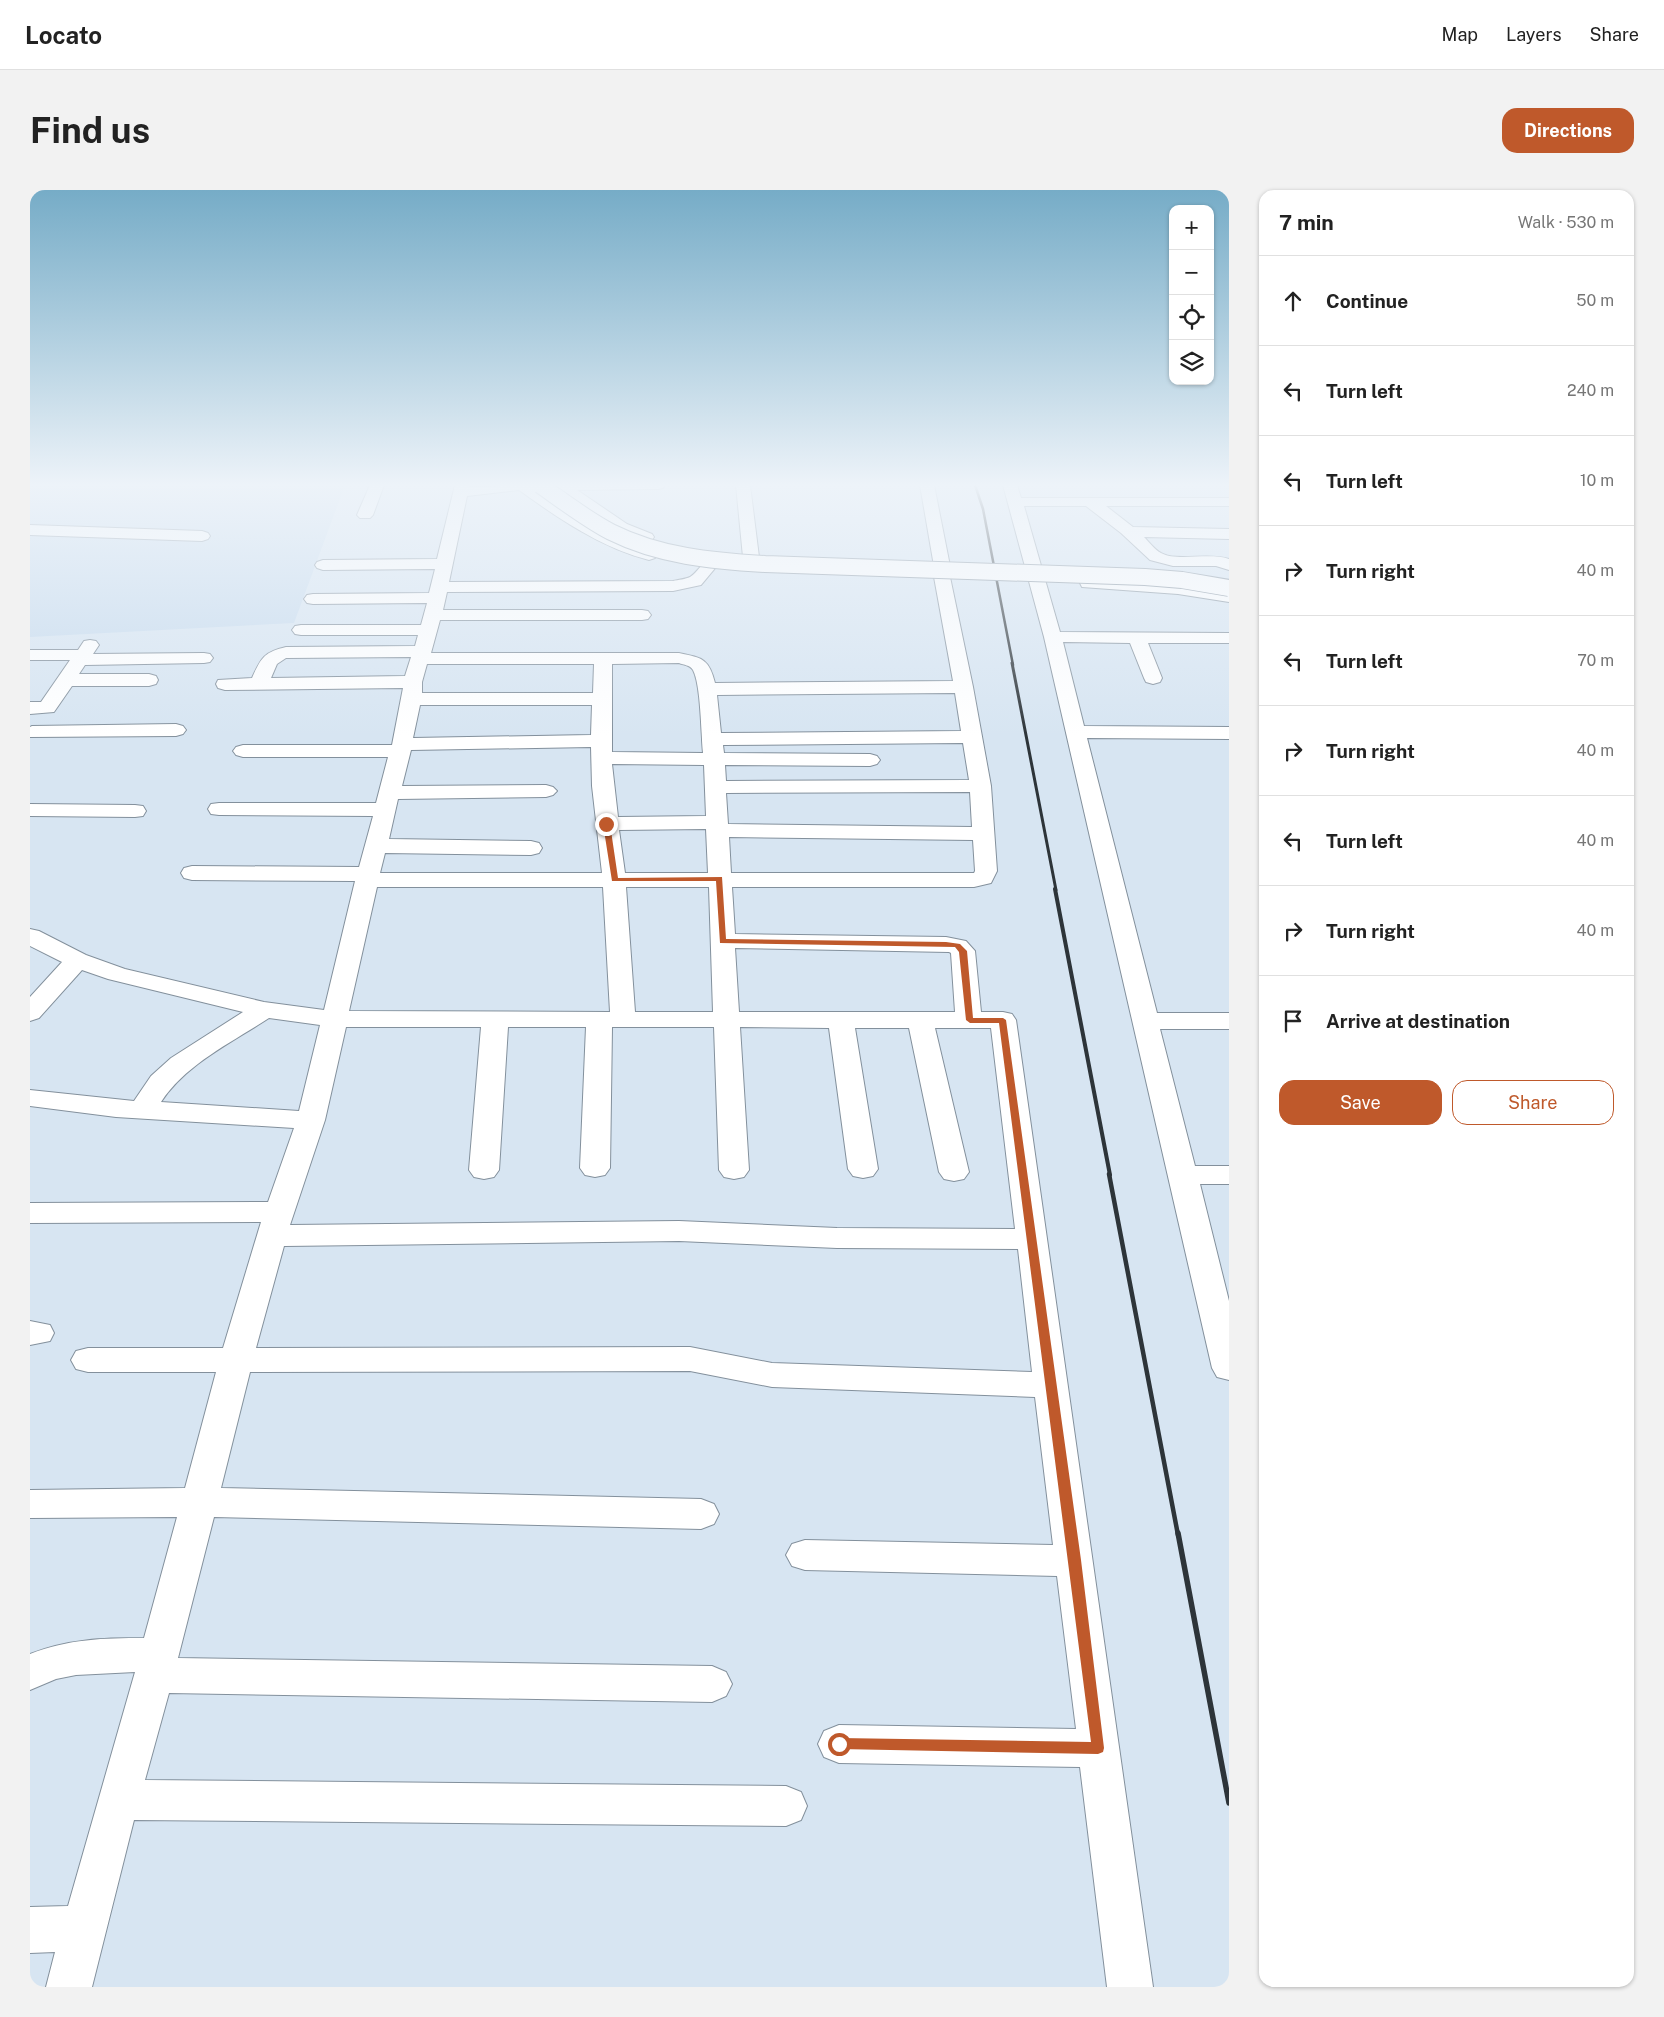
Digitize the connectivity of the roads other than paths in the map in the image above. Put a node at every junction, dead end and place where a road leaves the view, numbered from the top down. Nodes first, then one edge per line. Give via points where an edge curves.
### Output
1 (442, 569) edge
2 (706, 569) edge
3 (795, 569) edge
4 (902, 569) edge
5 (907, 569) edge
6 (941, 569) edge
7 (1035, 569) edge
8 (942, 572) junction
9 (1037, 575) junction
10 (1229, 582) edge
11 (1229, 588) edge
12 (1229, 598) edge
13 (313, 599) dead end
14 (434, 608) junction
15 (642, 615) dead end
16 (301, 630) dead end
17 (1053, 638) junction
18 (1137, 638) junction
19 (1229, 638) edge
20 (84, 653) junction
21 (30, 655) edge
22 (422, 655) junction
23 (204, 658) dead end
24 (603, 658) junction
25 (1153, 678) dead end
26 (66, 680) junction
27 (149, 680) dead end
28 (225, 684) dead end
29 (259, 684) junction
30 (964, 687) junction
31 (707, 689) junction
32 (413, 690) junction
33 (601, 699) junction
34 (39, 708) edge
35 (176, 730) dead end
36 (1076, 732) junction
37 (31, 733) edge
38 (1229, 733) edge
39 (971, 736) junction
40 (401, 747) junction
41 (713, 749) junction
42 (602, 750) junction
43 (243, 751) dead end
44 (870, 760) dead end
45 (980, 786) junction
46 (716, 787) junction
47 (546, 792) dead end
48 (387, 801) junction
49 (219, 809) dead end
50 (30, 810) edge
51 (135, 811) dead end
52 (606, 824) junction
53 (717, 826) junction
54 (982, 834) junction
55 (377, 846) junction
56 (532, 848) dead end
57 (192, 873) dead end
58 (368, 877) junction
59 (720, 879) junction
60 (614, 880) junction
61 (30, 936) edge
62 (723, 941) junction
63 (77, 960) junction
64 (264, 1010) junction
65 (30, 1013) edge
66 (336, 1019) junction
67 (841, 1019) junction
68 (495, 1020) junction
69 (611, 1020) junction
70 (727, 1020) junction
71 (920, 1020) junction
72 (970, 1020) junction
73 (1145, 1020) junction
74 (1229, 1020) edge
75 (30, 1098) edge
76 (142, 1110) junction
77 (311, 1120) junction
78 (595, 1168) dead end
79 (863, 1169) dead end
80 (484, 1170) dead end
81 (734, 1170) dead end
82 (954, 1172) dead end
83 (1182, 1175) junction
84 (1229, 1175) edge
85 (30, 1213) edge
86 (275, 1224) junction
87 (1031, 1238) junction
88 (88, 1360) dead end
89 (236, 1360) junction
90 (1229, 1368) edge
91 (1052, 1385) junction
92 (200, 1502) junction
93 (30, 1504) edge
94 (701, 1514) dead end
95 (805, 1555) dead end
96 (1075, 1560) junction
97 (157, 1665) junction
98 (30, 1673) edge
99 (712, 1684) dead end
100 (839, 1744) dead end
101 (1098, 1748) junction
102 (118, 1800) junction
103 (786, 1806) dead end
104 (86, 1928) junction
105 (30, 1930) edge
106 (70, 1987) edge
107 (1130, 1987) edge

1 - 14 main road
2 - 14 main road via 695,581 673,586
3 - 8 main road
4 - 8 main road
5 - 11 main road, bridge via 1144,577
6 - 8 main road
7 - 9 main road
8 - 9 main road
8 - 30 main road
9 - 10 main road via 1148,575
9 - 12 main road via 1178,588
9 - 17 main road
13 - 14 main road
14 - 15 main road
14 - 16 main road
14 - 22 main road
17 - 18 main road
17 - 36 main road
18 - 19 main road
18 - 25 main road
20 - 21 main road
20 - 23 main road
20 - 26 main road
22 - 24 main road
22 - 29 main road via 277,654 270,659
22 - 32 main road
24 - 31 main road via 679,658 693,661 702,669
24 - 33 main road
26 - 27 main road
26 - 34 main road
28 - 29 main road
29 - 32 main road
30 - 31 main road
30 - 39 main road
31 - 41 main road
32 - 33 main road
32 - 40 main road
33 - 42 main road
34 - 37 main road
35 - 37 main road
36 - 38 main road
36 - 73 main road
39 - 41 main road
39 - 45 main road
40 - 42 main road
40 - 43 main road
40 - 48 main road
41 - 42 main road
41 - 44 main road
41 - 46 main road
42 - 52 main road
45 - 46 main road
45 - 54 main road
46 - 53 main road
47 - 48 main road
48 - 49 main road
48 - 55 main road
50 - 51 main road
52 - 53 main road
52 - 60 main road
53 - 54 main road
53 - 59 main road
54 - 59 main road via 986,872 983,878 978,879
55 - 56 main road
55 - 58 main road
57 - 58 main road
58 - 60 main road
58 - 66 main road
59 - 60 main road
59 - 62 main road
60 - 69 main road
61 - 63 main road
62 - 70 main road
62 - 72 main road via 957,946 963,951
63 - 64 main road via 117,974
63 - 65 main road
64 - 66 main road
64 - 76 main road via 181,1064 161,1082
66 - 68 main road
66 - 77 main road
67 - 70 main road
67 - 71 main road
67 - 79 main road
68 - 69 main road
68 - 80 main road
69 - 70 main road
69 - 78 main road
70 - 81 main road
71 - 72 main road
71 - 82 main road
72 - 87 main road via 1003,1020
73 - 74 main road
73 - 83 main road
75 - 76 main road
76 - 77 main road
77 - 86 main road
83 - 84 main road
83 - 90 main road
85 - 86 main road
86 - 87 main road via 679,1231 837,1238
86 - 89 main road
87 - 91 main road
88 - 89 main road
89 - 91 main road via 690,1359 772,1375
89 - 92 main road
91 - 96 main road
92 - 93 main road
92 - 94 main road
92 - 97 main road
95 - 96 main road
96 - 101 main road
97 - 98 main road via 68,1658
97 - 99 main road
97 - 102 main road
100 - 101 main road
101 - 107 main road
102 - 103 main road
102 - 104 main road
104 - 105 main road
104 - 106 main road

